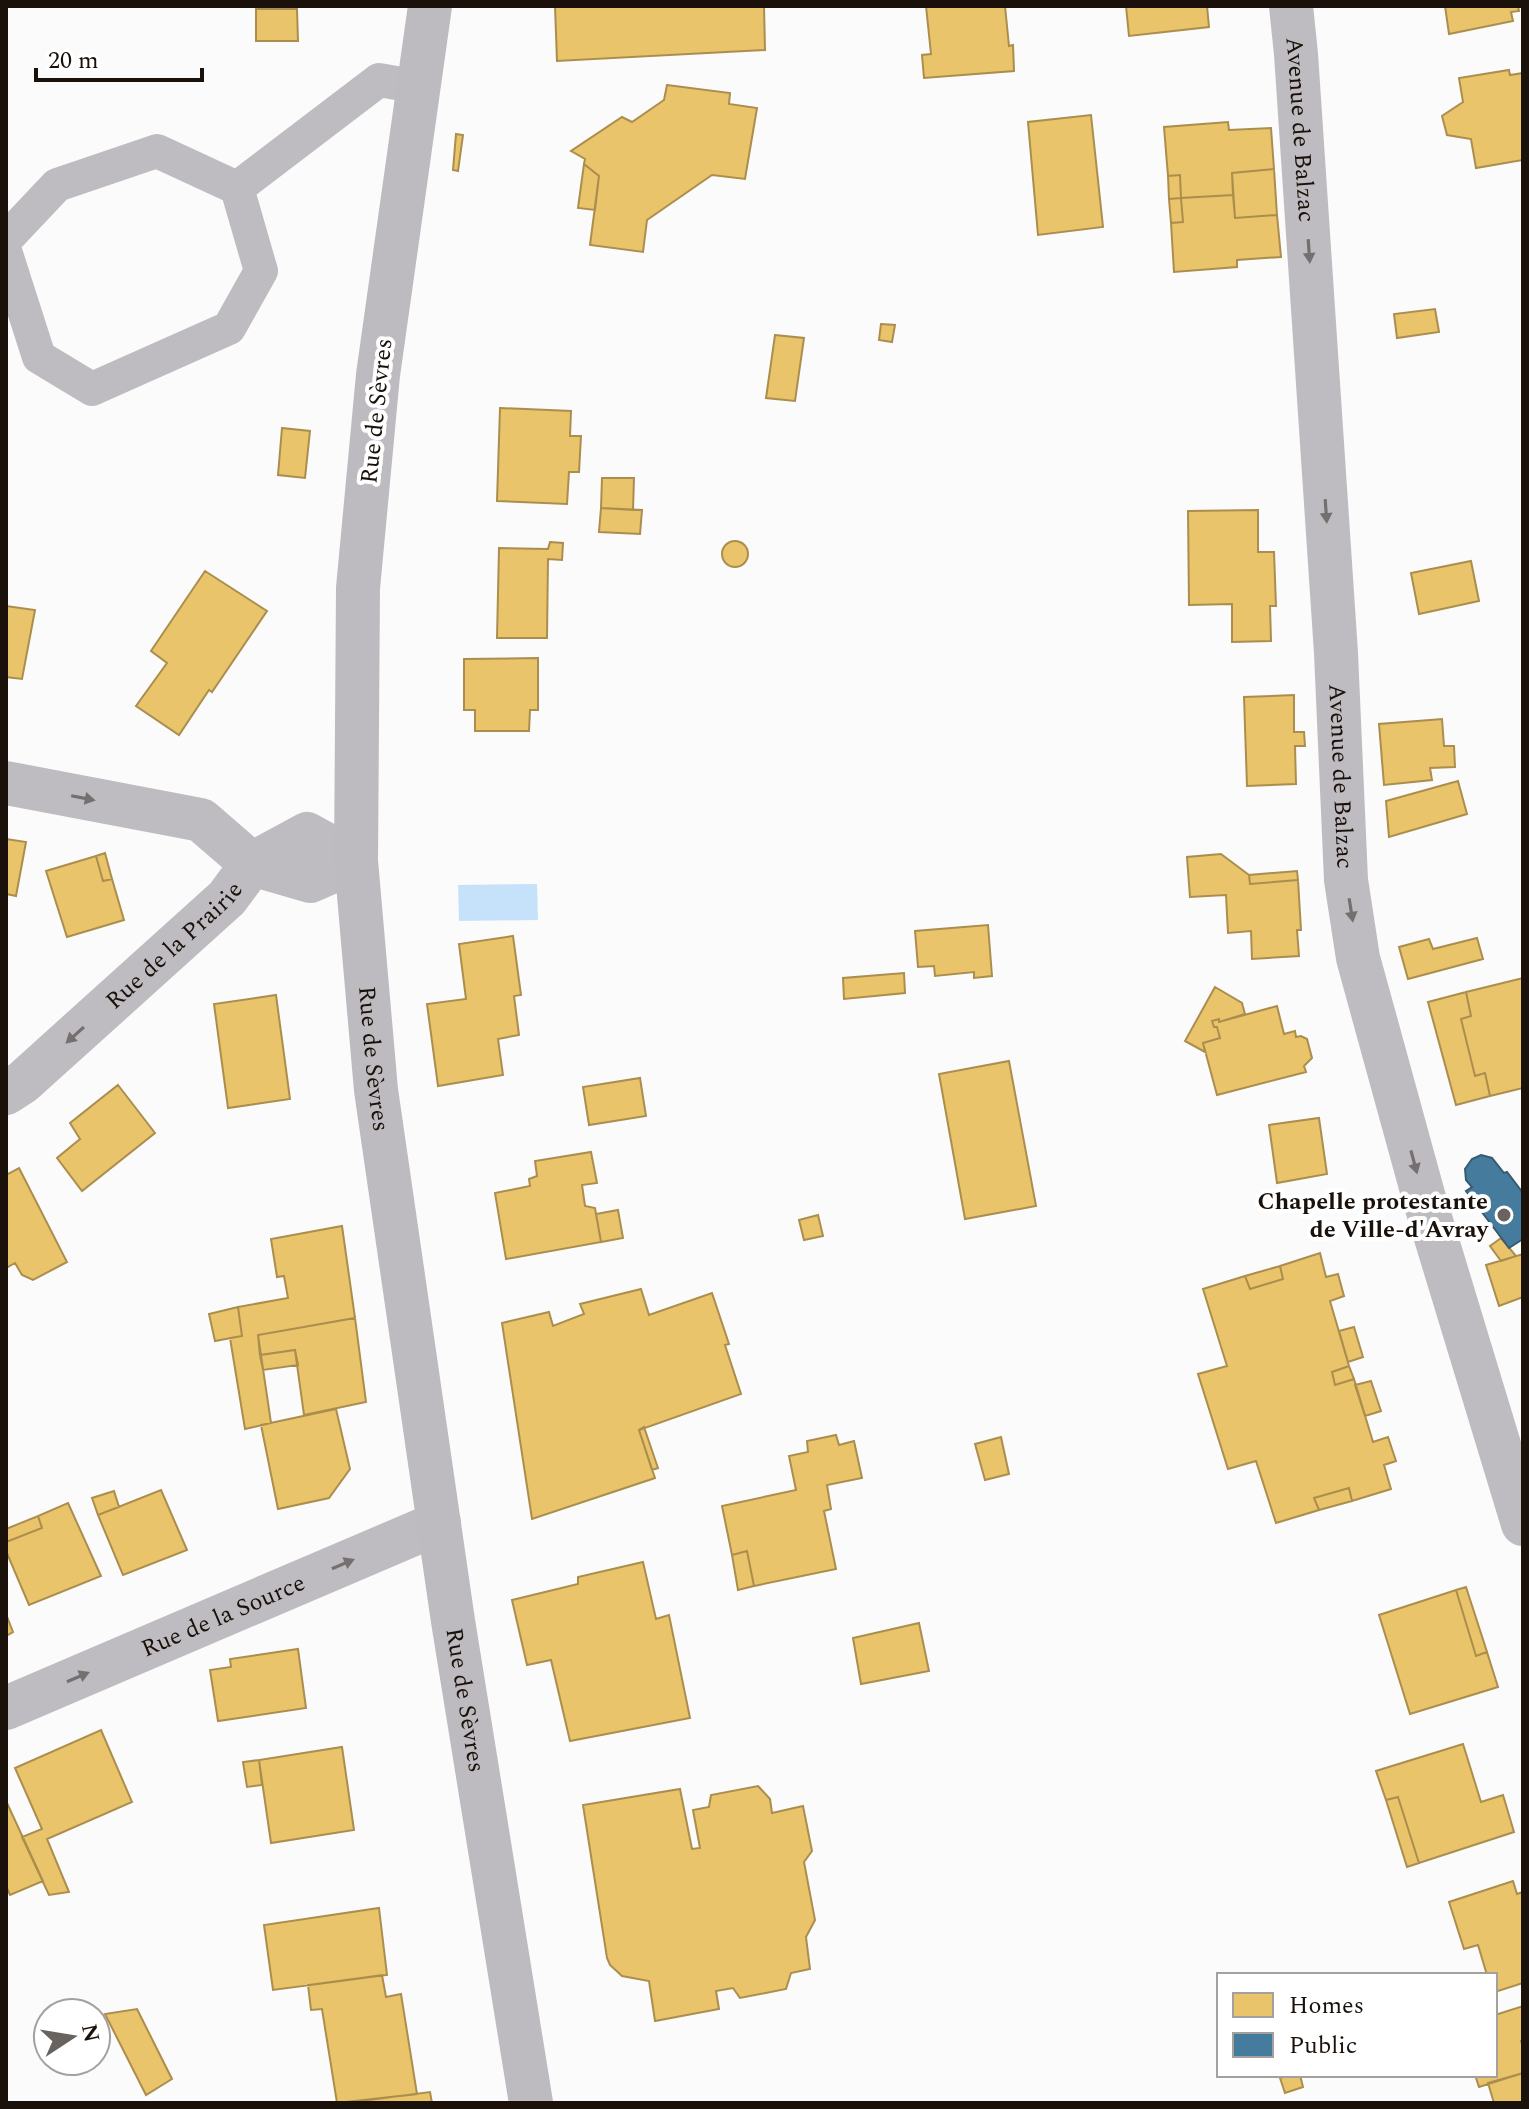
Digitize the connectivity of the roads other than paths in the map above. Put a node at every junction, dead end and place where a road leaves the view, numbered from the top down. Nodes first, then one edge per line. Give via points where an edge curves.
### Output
1 (430, 6) edge
2 (1291, 6) edge
3 (419, 87) junction
4 (237, 188) junction
5 (6, 239) edge
6 (6, 254) edge
7 (6, 783) edge
8 (356, 861) junction
9 (252, 864) junction
10 (6, 1093) edge
11 (439, 1523) junction
12 (1523, 1524) edge
13 (6, 1708) edge
14 (531, 2103) edge

1 - 3 main road, Rue de Sèvres
2 -> 12 street, Avenue de Balzac via 1336,653 1346,880 1362,973
3 - 4 lane via 379,80
3 - 8 main road, Rue de Sèvres via 378,375 358,588
4 - 5 lane via 157,151 57,185
4 - 6 lane via 261,271 229,328 92,389 39,357
7 -> 9 street via 201,820
8 - 9 street via 307,834
8 - 11 main road, Rue de Sèvres via 376,1090
9 -> 10 street, Rue de la Prairie via 227,898
13 -> 11 street, Rue de la Source
11 - 14 main road, Rue de Sèvres

